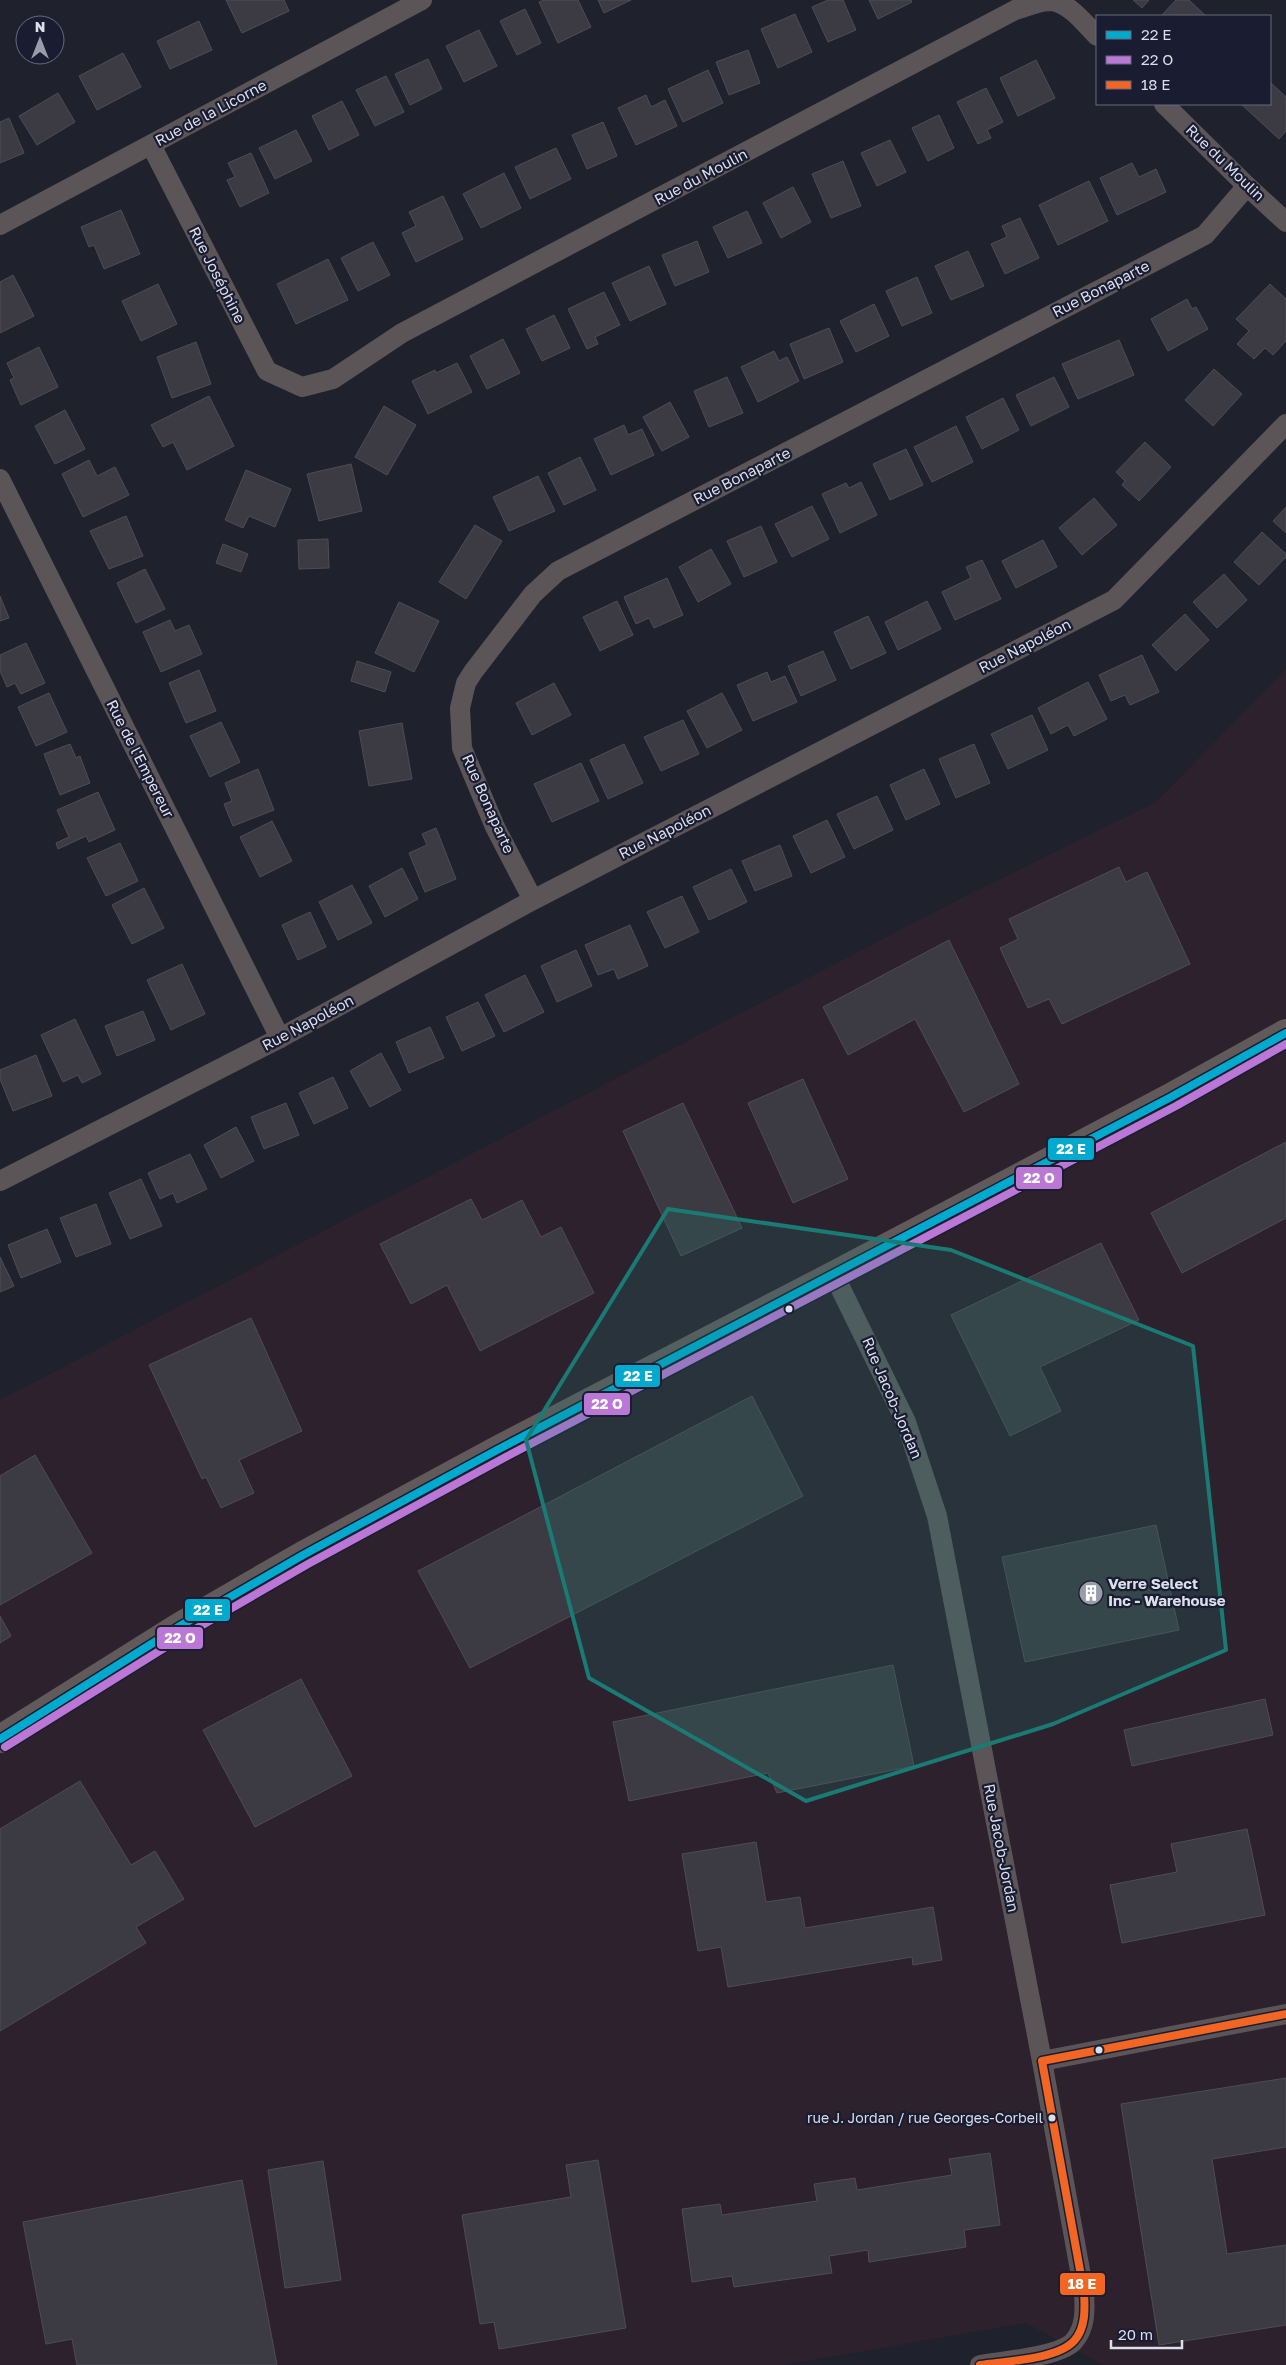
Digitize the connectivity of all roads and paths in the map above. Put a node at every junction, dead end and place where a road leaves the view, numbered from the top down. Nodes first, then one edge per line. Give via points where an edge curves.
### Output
1 (422, 0) edge
2 (1096, 35) edge
3 (1165, 105) edge
4 (151, 145) junction
5 (1247, 186) junction
6 (1286, 222) edge
7 (0, 225) edge
8 (302, 387) joint
9 (1286, 424) edge
10 (0, 479) edge
11 (533, 900) junction
12 (1286, 1033) edge
13 (280, 1038) junction
14 (0, 1180) edge
15 (834, 1275) junction
16 (0, 1739) edge
17 (1286, 2014) edge
18 (1042, 2061) junction
19 (980, 2365) edge

1 - 4 street, Rue de la Licorne
2 - 8 street, Rue du Moulin via 1060,4 1049,1 1015,10 402,333 332,379
3 - 5 street, Rue du Moulin
4 - 7 street, Rue de la Licorne
4 - 8 street, Rue Joséphine via 266,371
5 - 6 street, Rue du Moulin
5 - 11 street, Rue Bonaparte via 1205,235 558,571 533,594 473,672 466,683 460,708 462,748 496,827
9 - 11 street, Rue Napoléon via 1114,600
10 - 13 street, Rue de l'Empereur
11 - 13 street, Rue Napoléon
12 - 15 street
13 - 14 street, Rue Napoléon
15 - 16 street via 303,1554 188,1621
15 - 18 street, Rue Jacob-Jordan via 906,1422 937,1516
17 - 18 street
18 - 19 street, Rue Jacob-Jordan via 1083,2285 1084,2318 1077,2336 1068,2346 1044,2354

